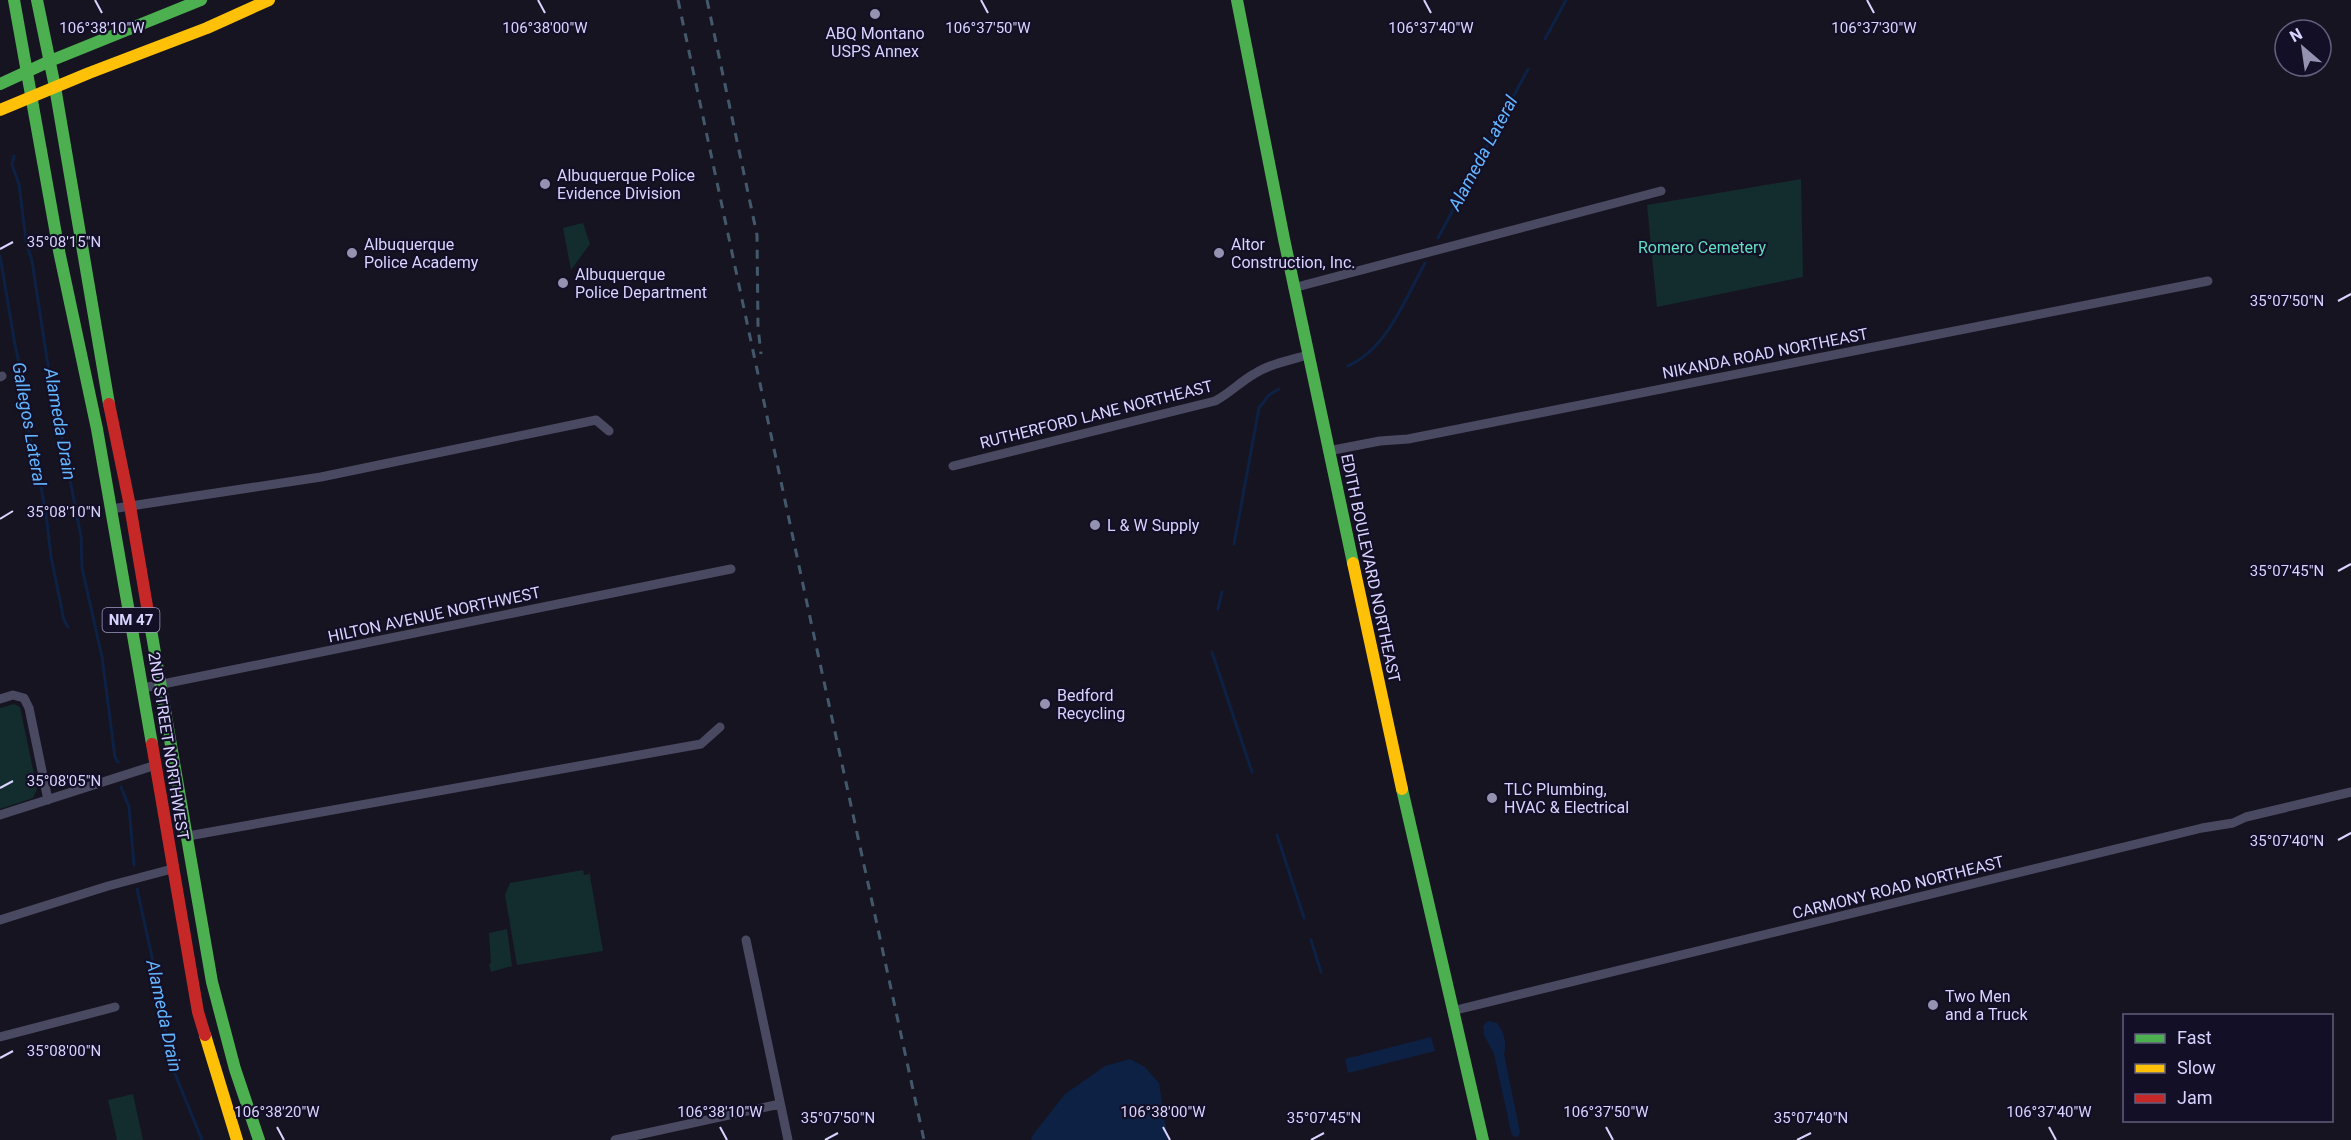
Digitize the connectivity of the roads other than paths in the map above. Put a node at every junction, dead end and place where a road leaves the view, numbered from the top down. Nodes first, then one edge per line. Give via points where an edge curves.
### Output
1 (14, 0) edge
2 (37, 0) edge
3 (201, 0) edge
4 (269, 0) edge
5 (1237, 0) edge
6 (50, 61) junction
7 (28, 72) junction
8 (0, 84) edge
9 (55, 87) junction
10 (32, 97) junction
11 (0, 110) edge
12 (1661, 191) dead end
13 (2208, 282) dead end
14 (1293, 288) junction
15 (1308, 355) junction
16 (609, 431) dead end
17 (1328, 451) junction
18 (953, 465) dead end
19 (130, 506) junction
20 (111, 509) junction
21 (731, 569) dead end
22 (159, 686) junction
23 (143, 688) junction
24 (0, 699) edge
25 (720, 727) dead end
26 (156, 765) junction
27 (2351, 792) edge
28 (48, 800) junction
29 (0, 815) edge
30 (188, 836) junction
31 (172, 869) junction
32 (0, 920) edge
33 (746, 940) dead end
34 (115, 1007) dead end
35 (1452, 1011) junction
36 (0, 1037) edge
37 (780, 1104) junction
38 (237, 1140) edge
39 (259, 1140) edge
40 (615, 1140) edge
41 (788, 1140) edge
42 (1483, 1140) edge

1 - 7 main road, 2ND STREET NORTHWEST / NM 47
2 - 6 main road, 2ND STREET NORTHWEST / NM 47
3 - 6 main road
4 - 9 main road
5 - 14 main road, EDITH BOULEVARD NORTHEAST
6 - 7 main road
6 - 9 main road, 2ND STREET NORTHWEST / NM 47
7 - 8 main road
7 - 10 main road, 2ND STREET NORTHWEST / NM 47
9 - 10 main road
9 - 19 main road, 2ND STREET NORTHWEST / NM 47
10 - 11 main road
10 - 20 main road, 2ND STREET NORTHWEST / NM 47 via 58,251
12 - 14 street
13 - 17 street, NIKANDA ROAD NORTHEAST via 1431,435
14 - 15 main road, EDITH BOULEVARD NORTHEAST
15 - 17 main road, EDITH BOULEVARD NORTHEAST
15 - 18 street, RUTHERFORD LANE NORTHEAST via 1253,374 1215,402
16 - 19 street via 596,420 321,477
17 - 35 main road, EDITH BOULEVARD NORTHEAST
19 - 20 street
19 - 22 main road, 2ND STREET NORTHWEST / NM 47
20 - 23 main road, 2ND STREET NORTHWEST / NM 47
21 - 22 street, HILTON AVENUE NORTHWEST
22 - 23 street, HILTON AVENUE NORTHWEST
22 - 30 main road, 2ND STREET NORTHWEST / NM 47
23 - 26 main road, 2ND STREET NORTHWEST / NM 47
24 - 28 street via 13,695 24,698 29,708
25 - 30 street via 701,744
26 - 28 street
26 - 31 main road, 2ND STREET NORTHWEST / NM 47
27 - 35 street, CARMONY ROAD NORTHEAST
28 - 29 street
30 - 39 main road, 2ND STREET NORTHWEST / NM 47 via 216,1003
31 - 32 street
31 - 38 main road, 2ND STREET NORTHWEST / NM 47 via 198,1012
33 - 37 street
34 - 36 street
35 - 42 main road, EDITH BOULEVARD NORTHEAST
37 - 40 street
37 - 41 street

